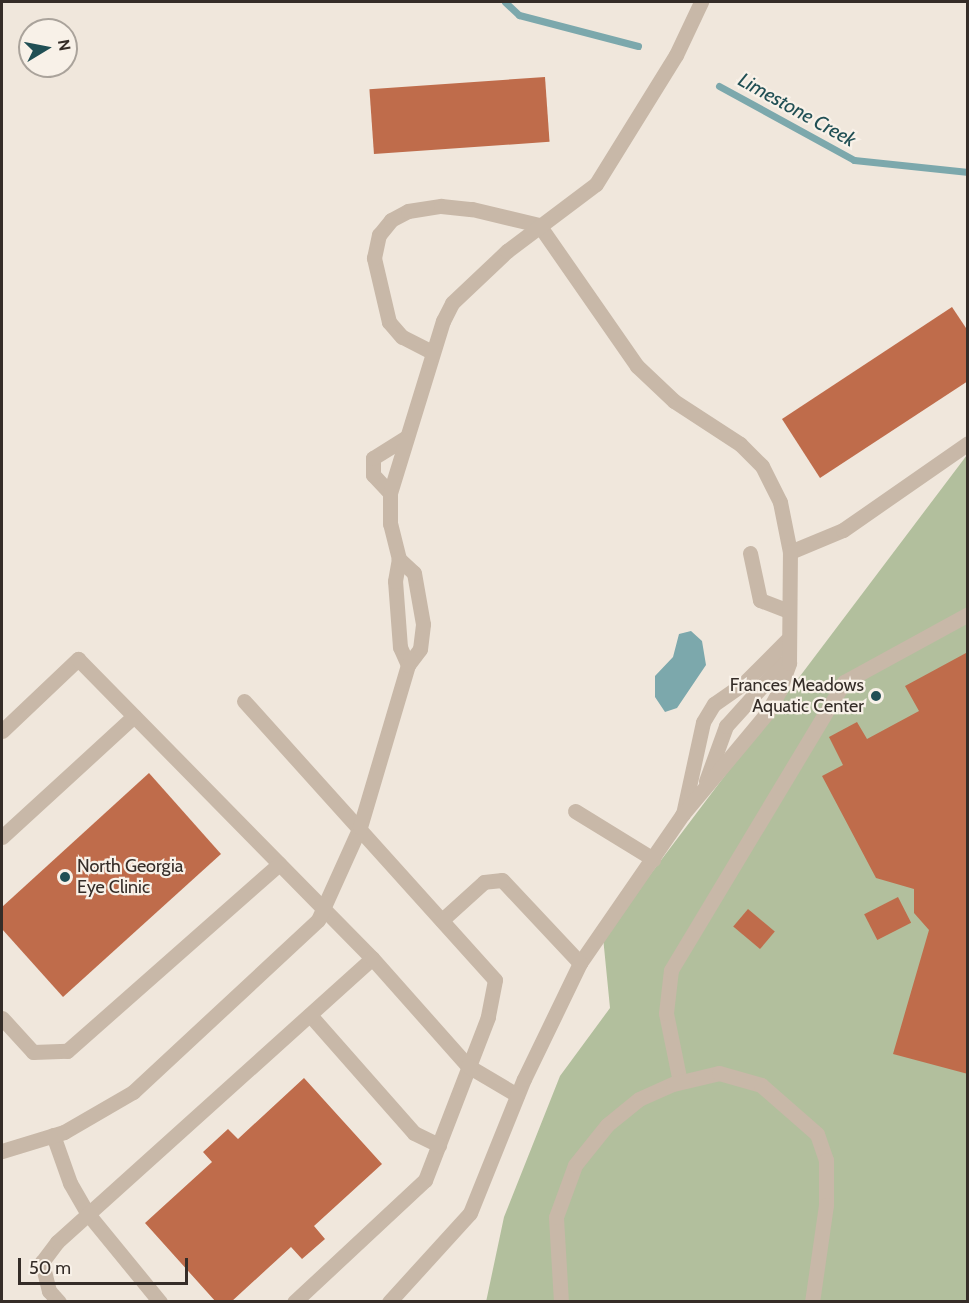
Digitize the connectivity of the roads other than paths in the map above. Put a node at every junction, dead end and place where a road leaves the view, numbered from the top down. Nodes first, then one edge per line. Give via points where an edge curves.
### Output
1 (701, 2) edge
2 (539, 225) junction
3 (430, 351) junction
4 (406, 437) junction
5 (968, 442) edge
6 (390, 493) junction
7 (790, 552) junction
8 (750, 553) dead end
9 (399, 559) junction
10 (788, 611) junction
11 (968, 614) edge
12 (788, 640) junction
13 (408, 665) junction
14 (244, 701) dead end
15 (134, 716) junction
16 (2, 731) edge
17 (702, 795) junction
18 (575, 811) dead end
19 (682, 815) junction
20 (360, 827) junction
21 (2, 837) edge
22 (653, 859) junction
23 (279, 864) junction
24 (323, 909) junction
25 (442, 920) junction
26 (372, 958) junction
27 (580, 963) junction
28 (310, 1015) junction
29 (2, 1018) edge
30 (468, 1066) junction
31 (680, 1082) junction
32 (517, 1095) junction
33 (53, 1135) junction
34 (439, 1145) junction
35 (4, 1148) edge
36 (88, 1214) junction
37 (59, 1302) edge
38 (160, 1302) edge
39 (294, 1302) edge
40 (389, 1302) edge
41 (561, 1302) edge
42 (812, 1302) edge

1 - 2 lane via 676,55 596,184
2 - 3 lane via 452,303
2 - 3 lane via 441,206 408,212 391,220 379,234 374,258 389,322 402,338
2 - 7 lane via 650,379 740,444 762,466 780,502
3 - 4 lane
4 - 6 lane
4 - 6 lane via 373,458 373,476
5 - 7 lane via 843,530
6 - 9 lane via 390,524
7 - 10 lane
8 - 10 lane via 760,600
9 - 13 lane via 395,581 400,647
9 - 13 lane via 414,573 423,624 420,649
10 - 12 lane
11 - 31 lane via 844,682 671,970 666,1013
12 - 17 lane via 783,665 726,726
12 - 17 lane via 789,663 767,713
12 - 19 lane via 744,683 714,704 703,722
13 - 20 lane
14 - 20 lane
15 - 16 lane via 78,659
15 - 21 lane
15 - 23 lane
17 - 19 lane
18 - 22 lane
19 - 22 lane
20 - 24 lane
20 - 25 lane
22 - 27 lane
23 - 24 lane
23 - 29 lane via 67,1051 33,1053
24 - 26 lane
24 - 33 lane via 318,920 133,1092
25 - 27 lane via 484,882 502,880
25 - 30 lane via 495,980 488,1017
26 - 28 lane
26 - 30 lane
27 - 32 lane
28 - 34 lane via 414,1133
28 - 36 lane
30 - 32 lane
30 - 34 lane
31 - 41 lane via 639,1099 607,1125 575,1165 556,1217
31 - 42 lane via 718,1073 761,1085 818,1134 825,1160 826,1205
32 - 40 lane via 470,1213
33 - 35 lane
33 - 36 lane via 70,1183
34 - 39 lane via 425,1180 412,1196
36 - 37 lane via 42,1262 49,1291
36 - 38 lane

